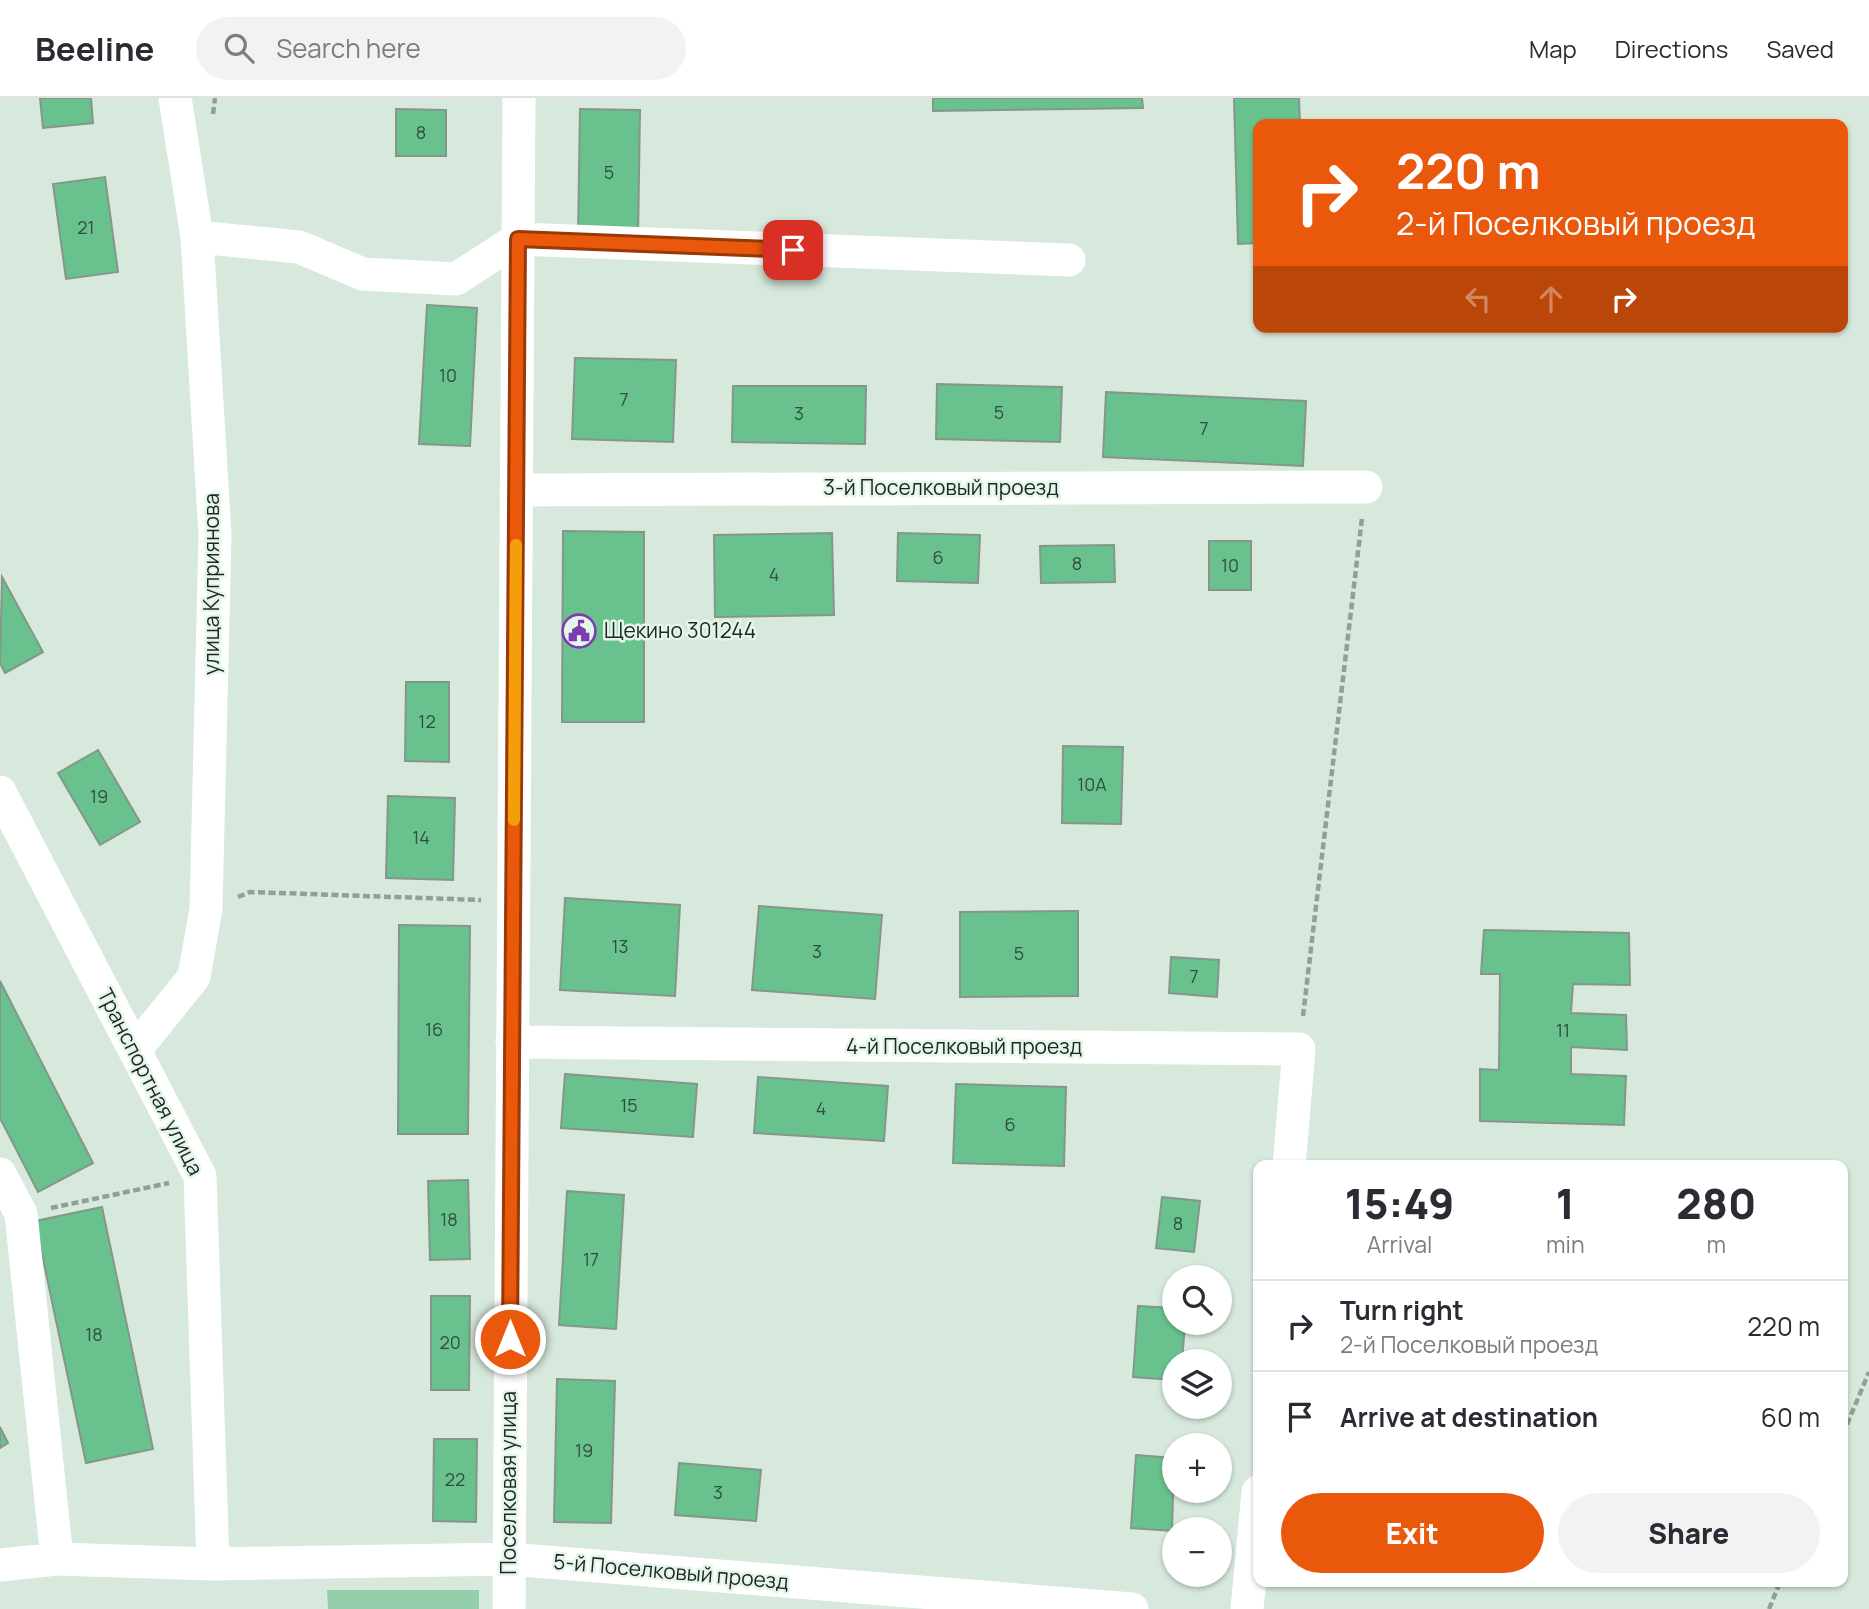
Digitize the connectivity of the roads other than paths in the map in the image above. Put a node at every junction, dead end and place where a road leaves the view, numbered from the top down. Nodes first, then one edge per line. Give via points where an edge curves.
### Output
1 (175, 98) edge
2 (519, 98) edge
3 (197, 237) junction
4 (518, 239) junction
5 (1069, 260) dead end
6 (1366, 487) road end
7 (516, 490) junction
8 (0, 792) edge
9 (512, 1042) junction
10 (135, 1050) junction
11 (1290, 1160) edge
12 (0, 1174) edge
13 (1253, 1545) edge
14 (57, 1559) junction
15 (509, 1559) junction
16 (213, 1564) junction
17 (0, 1565) edge
18 (509, 1609) edge
19 (1132, 1609) edge
20 (1247, 1609) edge

1 - 3 street, улица Куприянова
2 - 4 street, Поселковая улица
3 - 4 street via 299,247 363,274 456,279
3 - 10 street, улица Куприянова via 215,535 206,909 194,977
4 - 5 street
4 - 7 street, Поселковая улица
6 - 7 street, 3-й Поселковый проезд
7 - 9 street, Поселковая улица
8 - 10 street, Транспортная улица
9 - 11 street, 4-й Поселковый проезд via 1299,1049
9 - 15 street, Поселковая улица
10 - 16 street, Транспортная улица via 200,1176
12 - 14 street via 21,1214
13 - 20 street
14 - 16 street, 5-й Поселковый проезд
14 - 17 street, 5-й Поселковый проезд
15 - 16 street, 5-й Поселковый проезд
15 - 18 street, Поселковая улица
15 - 19 street, 5-й Поселковый проезд

